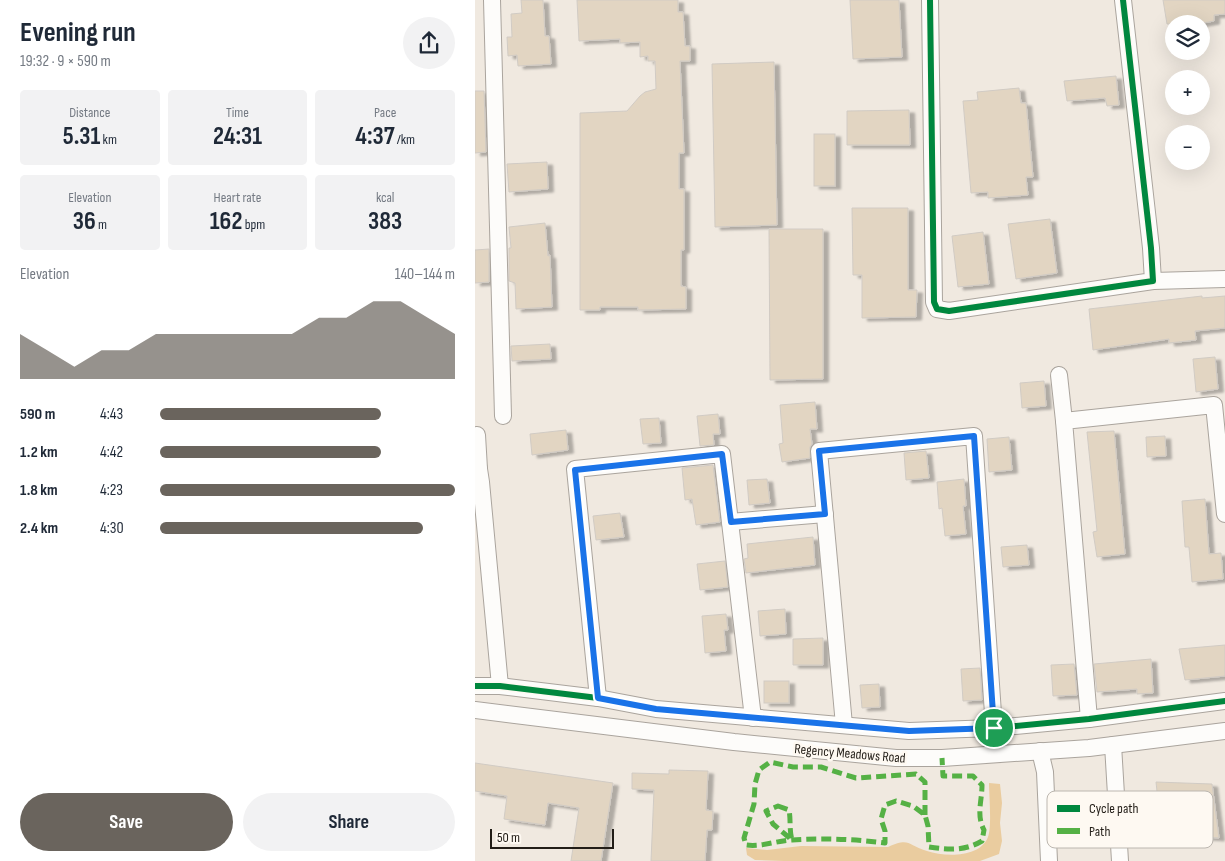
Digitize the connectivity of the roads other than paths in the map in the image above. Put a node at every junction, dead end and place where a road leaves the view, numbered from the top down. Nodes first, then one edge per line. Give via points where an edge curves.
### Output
1 (492, 0) edge
2 (930, 0) edge
3 (1123, 0) edge
4 (1225, 279) edge
5 (1153, 281) junction
6 (1059, 375) dead end
7 (503, 416) dead end
8 (1064, 421) junction
9 (477, 435) dead end
10 (477, 469) edge
11 (825, 514) junction
12 (1225, 514) edge
13 (731, 522) junction
14 (475, 686) edge
15 (500, 686) junction
16 (598, 698) junction
17 (1225, 701) edge
18 (475, 710) edge
19 (753, 718) junction
20 (1089, 719) junction
21 (844, 725) junction
22 (994, 728) junction
23 (1225, 731) edge
24 (1113, 745) junction
25 (1040, 751) junction
26 (1116, 791) edge
27 (1047, 816) edge
28 (1048, 848) edge
29 (1119, 848) edge
30 (1049, 861) edge
31 (1120, 861) edge

1 - 7 street
2 - 5 street via 933,293 937,309 949,311
3 - 5 street
4 - 5 street
6 - 8 street
8 - 12 street via 1214,405
8 - 20 street
9 - 10 street
10 - 15 street
11 - 13 street
11 - 21 street
11 - 22 street via 819,451 974,436
13 - 16 street via 722,454 575,470
13 - 19 street
14 - 15 street
15 - 16 street
16 - 19 street via 656,709
17 - 20 street
18 - 25 street, Regency Meadows Road via 896,758
19 - 21 street
20 - 22 street
21 - 22 street via 909,731
23 - 24 street, Regency Meadows Road
24 - 25 street, Regency Meadows Road
24 - 26 street
25 - 27 street via 1045,772
28 - 30 street
29 - 31 street

